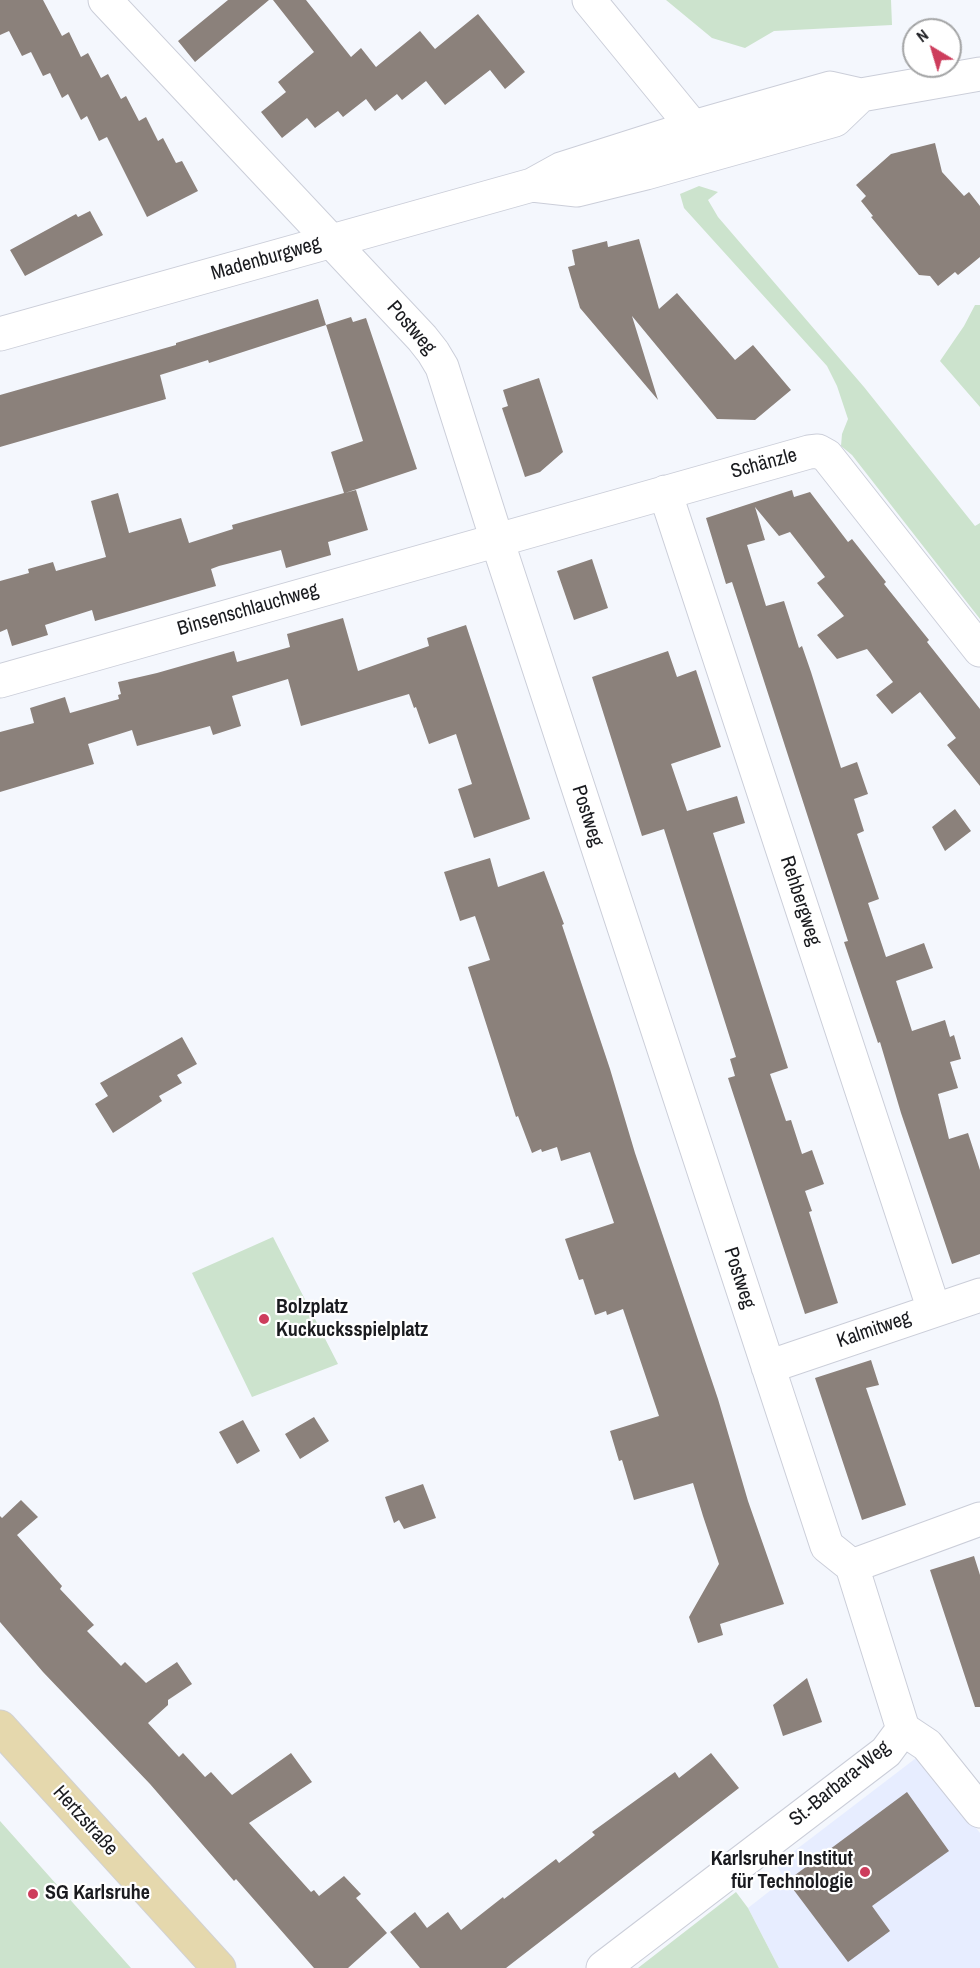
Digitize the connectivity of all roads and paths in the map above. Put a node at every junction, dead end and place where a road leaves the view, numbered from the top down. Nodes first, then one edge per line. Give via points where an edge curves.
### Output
1 (105, 0) edge
2 (589, 0) edge
3 (980, 74) edge
4 (861, 95) junction
5 (693, 127) junction
6 (715, 154) junction
7 (532, 185) junction
8 (330, 241) junction
9 (0, 334) edge
10 (665, 492) junction
11 (497, 540) junction
12 (980, 650) edge
13 (0, 681) edge
14 (980, 1294) edge
15 (934, 1310) junction
16 (768, 1367) junction
17 (980, 1520) edge
18 (852, 1566) junction
19 (0, 1727) edge
20 (903, 1729) junction
21 (980, 1811) edge
22 (219, 1968) edge
23 (603, 1968) edge

1 - 8 street, Postweg
2 - 5 street
3 - 4 street
4 - 5 street, Madenburgweg via 830,88
4 - 6 street, Madenburgweg via 835,120
5 - 6 street
5 - 7 street, Madenburgweg via 561,169
6 - 7 street, Madenburgweg via 577,190
7 - 8 street, Madenburgweg
8 - 9 street, Madenburgweg
8 - 11 street, Postweg via 433,351 446,377
10 - 11 street, Schänzle
10 - 12 street, Schänzle via 818,451 827,456
10 - 15 street, Rehbergweg
11 - 13 street, Binsenschlauchweg
11 - 16 street, Postweg
14 - 15 street, Kalmitweg
15 - 16 street, Kalmitweg
16 - 18 street, Postweg via 827,1546
17 - 18 street
18 - 20 street
19 - 22 main road, Hertzstraße
20 - 21 street via 927,1745
20 - 23 street, St.-Barbara-Weg via 886,1752

